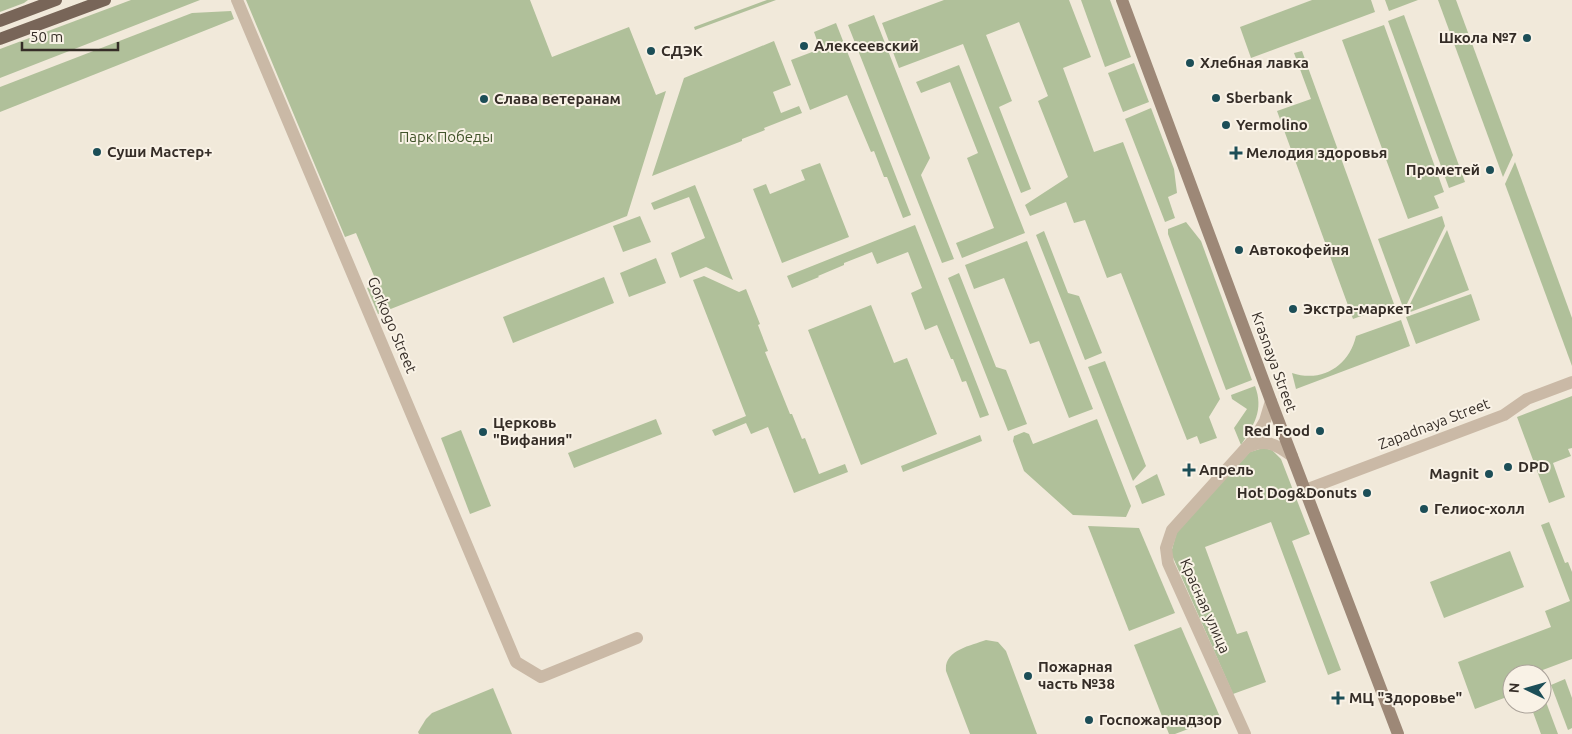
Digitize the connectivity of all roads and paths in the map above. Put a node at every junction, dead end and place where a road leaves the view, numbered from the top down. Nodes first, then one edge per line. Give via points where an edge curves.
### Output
1 (56, 0) edge
2 (105, 0) edge
3 (238, 0) edge
4 (1122, 0) edge
5 (0, 21) edge
6 (0, 39) edge
7 (1572, 382) edge
8 (1271, 401) junction
9 (1248, 447) junction
10 (1292, 456) junction
11 (1305, 490) junction
12 (637, 638) dead end
13 (1245, 734) edge
14 (1398, 734) edge

1 - 5 main road
2 - 6 main road
3 - 12 street, Gorkogo Street via 516,662 541,677
4 - 8 street, Krasnaya Street
7 - 11 street, Zapadnaya Street via 1528,399 1504,415
8 - 9 street, Красная улица via 1265,421
8 - 10 street, Krasnaya Street
9 - 10 street via 1271,443
9 - 13 street, Красная улица via 1172,530 1166,552 1168,563
10 - 11 street, Krasnaya Street
11 - 14 street, Krasnaya Street

